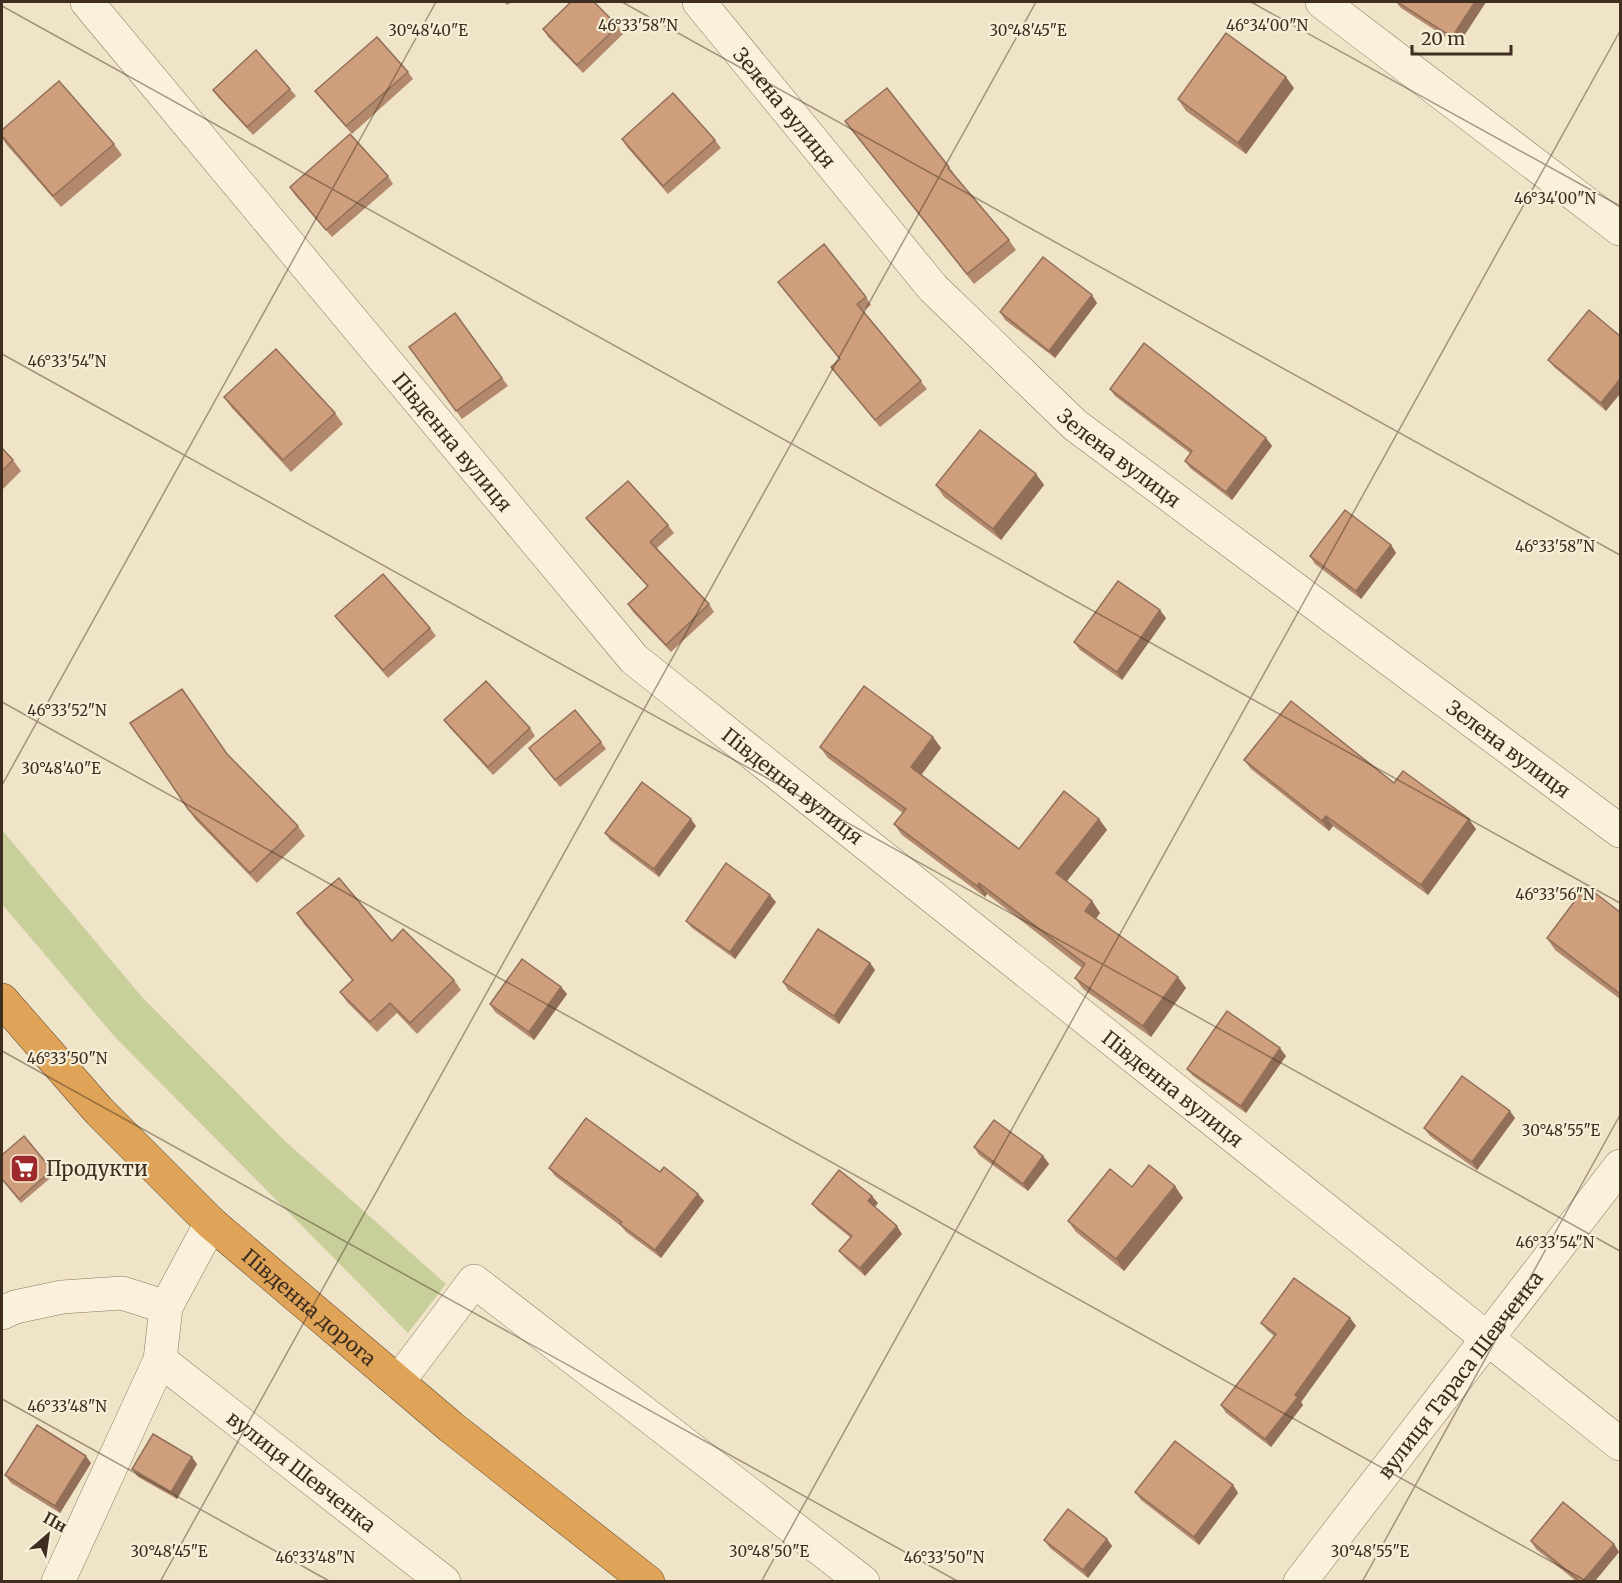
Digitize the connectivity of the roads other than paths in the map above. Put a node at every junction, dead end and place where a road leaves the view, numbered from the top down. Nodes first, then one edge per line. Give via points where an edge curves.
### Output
1 (87, 2) edge
2 (699, 2) edge
3 (1322, 2) edge
4 (1620, 229) edge
5 (1620, 831) edge
6 (2, 1000) edge
7 (1620, 1167) edge
8 (212, 1223) junction
9 (166, 1307) junction
10 (2, 1313) edge
11 (1486, 1338) junction
12 (160, 1360) junction
13 (398, 1382) junction
14 (1620, 1444) edge
15 (58, 1581) edge
16 (444, 1581) edge
17 (648, 1581) edge
18 (863, 1581) edge
19 (1300, 1581) edge

1 - 11 street, Південна вулиця via 634,659
2 - 5 street, Зелена вулиця via 933,288 1075,425
3 - 4 street
6 - 8 highway, Південна дорога via 99,1111
7 - 11 street, вулиця Тараса Шевченка
8 - 9 street
8 - 13 highway, Південна дорога
9 - 10 street via 122,1293 62,1297
9 - 12 street
11 - 14 street, Південна вулиця
11 - 19 street, вулиця Тараса Шевченка
12 - 15 street
12 - 16 street, вулиця Шевченка
13 - 17 highway, Південна дорога
13 - 18 street via 474,1281

